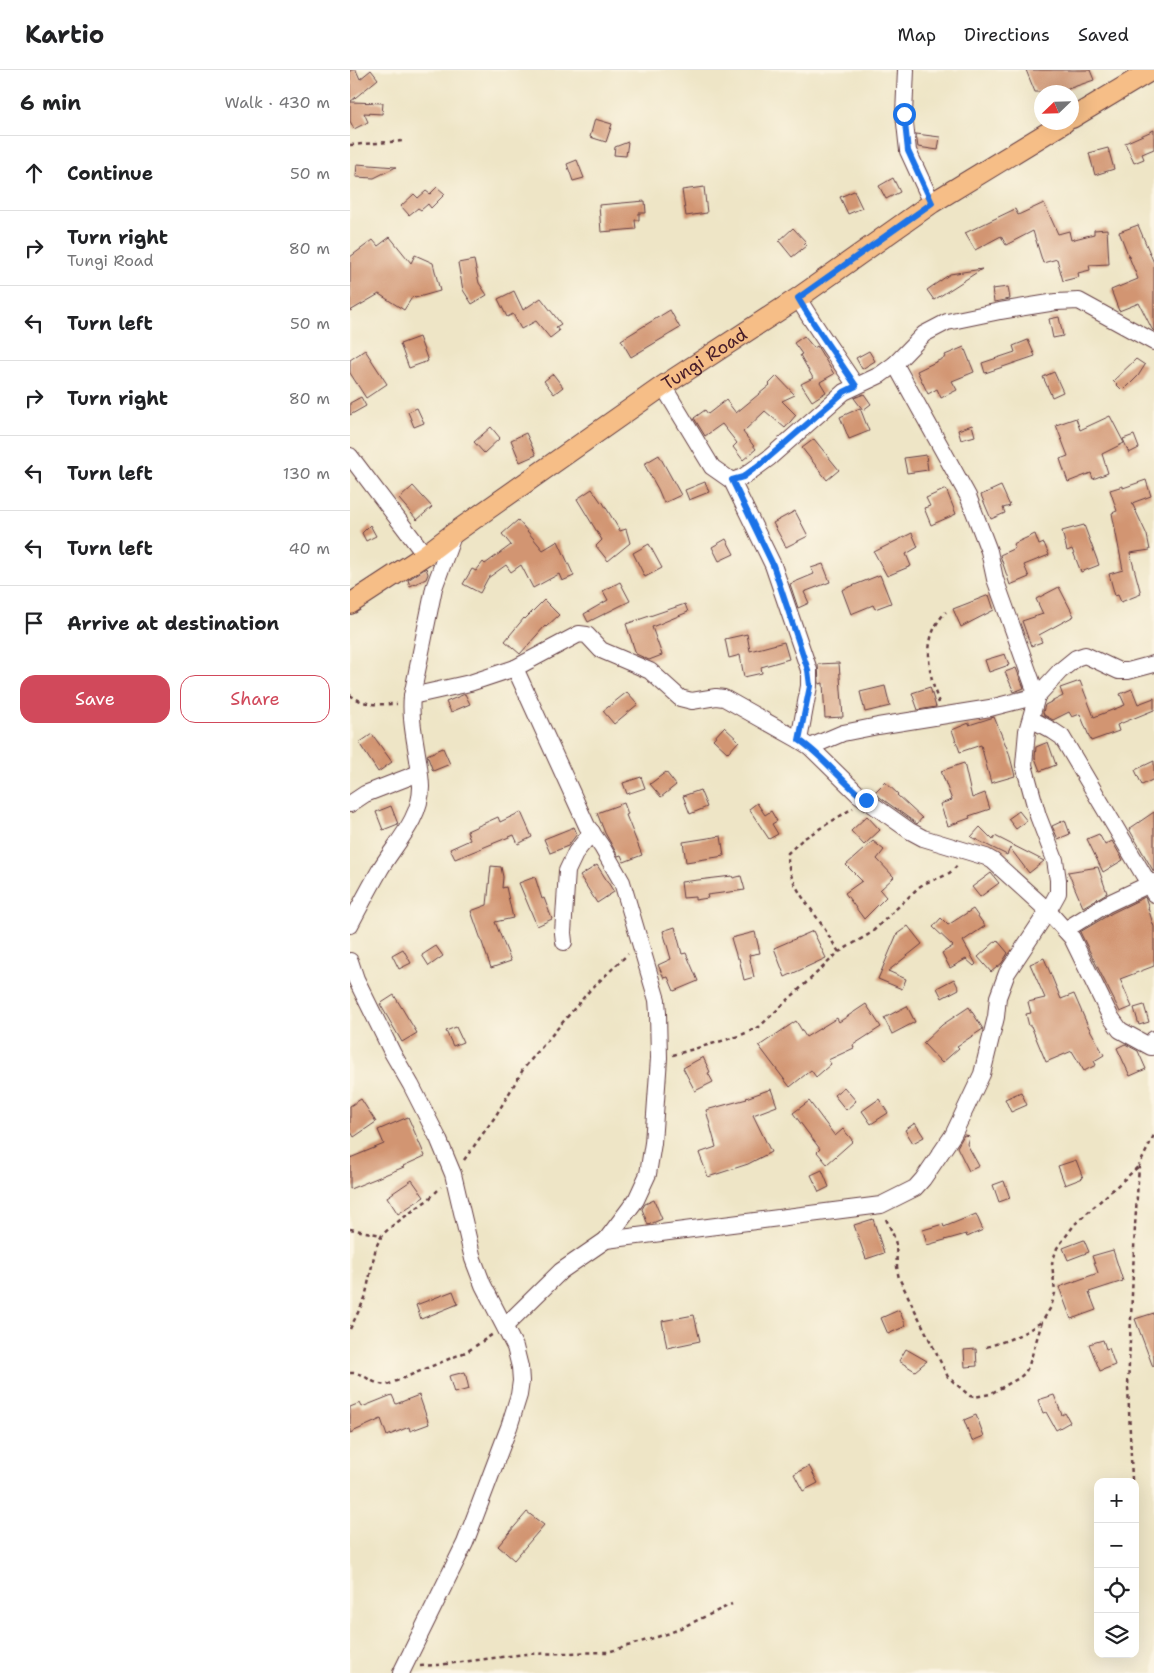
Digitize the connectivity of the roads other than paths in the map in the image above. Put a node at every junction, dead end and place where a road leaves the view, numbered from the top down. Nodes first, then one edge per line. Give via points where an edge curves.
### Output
1 (906, 70) edge
2 (1152, 70) edge
3 (1079, 114) edge
4 (1052, 130) edge
5 (932, 203) junction
6 (798, 298) junction
7 (1153, 342) edge
8 (895, 364) junction
9 (663, 386) junction
10 (856, 386) junction
11 (350, 456) edge
12 (732, 480) junction
13 (454, 533) junction
14 (425, 555) junction
15 (350, 604) edge
16 (1154, 664) edge
17 (515, 668) junction
18 (1037, 696) junction
19 (412, 700) junction
20 (1031, 720) junction
21 (804, 744) junction
22 (419, 773) junction
23 (350, 804) edge
24 (592, 832) junction
25 (1152, 887) edge
26 (1048, 911) junction
27 (350, 925) edge
28 (1065, 930) junction
29 (564, 942) dead end
30 (350, 961) edge
31 (1154, 1039) edge
32 (606, 1240) junction
33 (505, 1326) junction
34 (402, 1670) edge

1 - 5 street via 904,114 908,151
2 - 3 main road
4 - 5 main road, Tungi Road
5 - 6 main road, Tungi Road
6 - 9 main road, Tungi Road
6 - 10 street
7 - 8 street via 1079,301 1056,302 947,322 924,334
8 - 10 street
8 - 18 street via 968,496
9 - 12 street via 712,466
9 - 13 main road, Tungi Road
10 - 12 street via 844,392 743,477
11 - 14 street
12 - 21 street via 773,565 808,670 810,686
13 - 14 main road, Tungi Road
13 - 19 street via 434,588
14 - 15 main road, Tungi Road
16 - 18 street via 1119,671 1085,655 1080,656 1060,671
17 - 19 street
17 - 21 street via 582,634 587,635 601,650 650,671 680,698 692,701 724,698
17 - 24 street
18 - 20 street
18 - 21 street via 990,708 878,726
19 - 22 street
20 - 25 street via 1062,737
20 - 26 street via 1024,765 1038,816 1055,860 1058,880 1058,893
21 - 26 street via 866,800 917,835 993,861
22 - 23 street via 365,794
22 - 27 street via 421,787 414,818 380,868
24 - 29 street via 576,852 568,872
24 - 32 street via 622,882 657,1000 660,1058 648,1174 636,1200
25 - 28 street via 1107,904
26 - 28 street
26 - 32 street via 1007,973 998,997 982,1074 953,1135 915,1188 881,1205
28 - 31 street via 1076,944 1110,1016 1120,1030 1150,1047
30 - 33 street via 392,1054 438,1138 453,1174 473,1259
32 - 33 street via 561,1271
33 - 34 street via 520,1366 519,1395 464,1543

